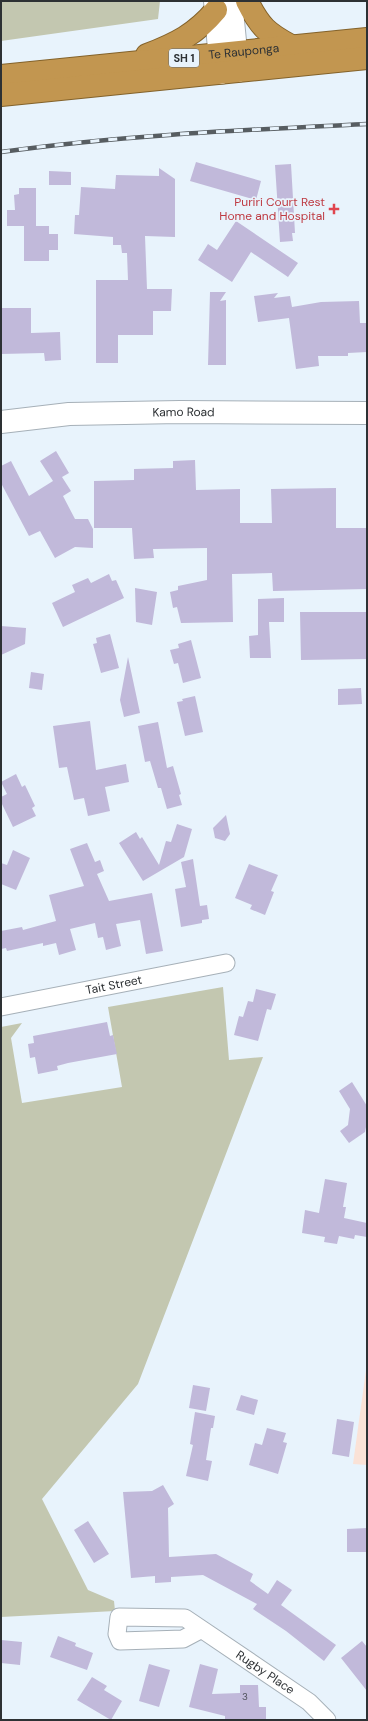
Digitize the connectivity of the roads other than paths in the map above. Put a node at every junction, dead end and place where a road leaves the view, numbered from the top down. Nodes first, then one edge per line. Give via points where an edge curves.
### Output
1 (247, 1) edge
2 (221, 4) edge
3 (367, 39) edge
4 (291, 46) junction
5 (367, 58) edge
6 (229, 62) junction
7 (126, 63) junction
8 (1, 76) edge
9 (1, 96) edge
10 (367, 413) edge
11 (1, 422) edge
12 (226, 963) dead end
13 (1, 1008) edge
14 (200, 1630) dead end
15 (327, 1720) edge

1 - 4 highway via 270,35
2 - 6 main road
2 - 7 highway via 203,26 194,32 176,43
3 - 4 highway, Te Rauponga / SH 1
4 - 6 highway, Te Rauponga / SH 1
5 - 6 highway, Te Rauponga / SH 1
6 - 7 highway, Te Rauponga / SH 1 via 202,56
6 - 9 highway, Te Rauponga / SH 1
7 - 8 highway, Te Rauponga / SH 1
10 - 11 main road, Kamo Road via 69,414
12 - 13 street, Tait Street
14 - 15 street, Rugby Place via 309,1702

